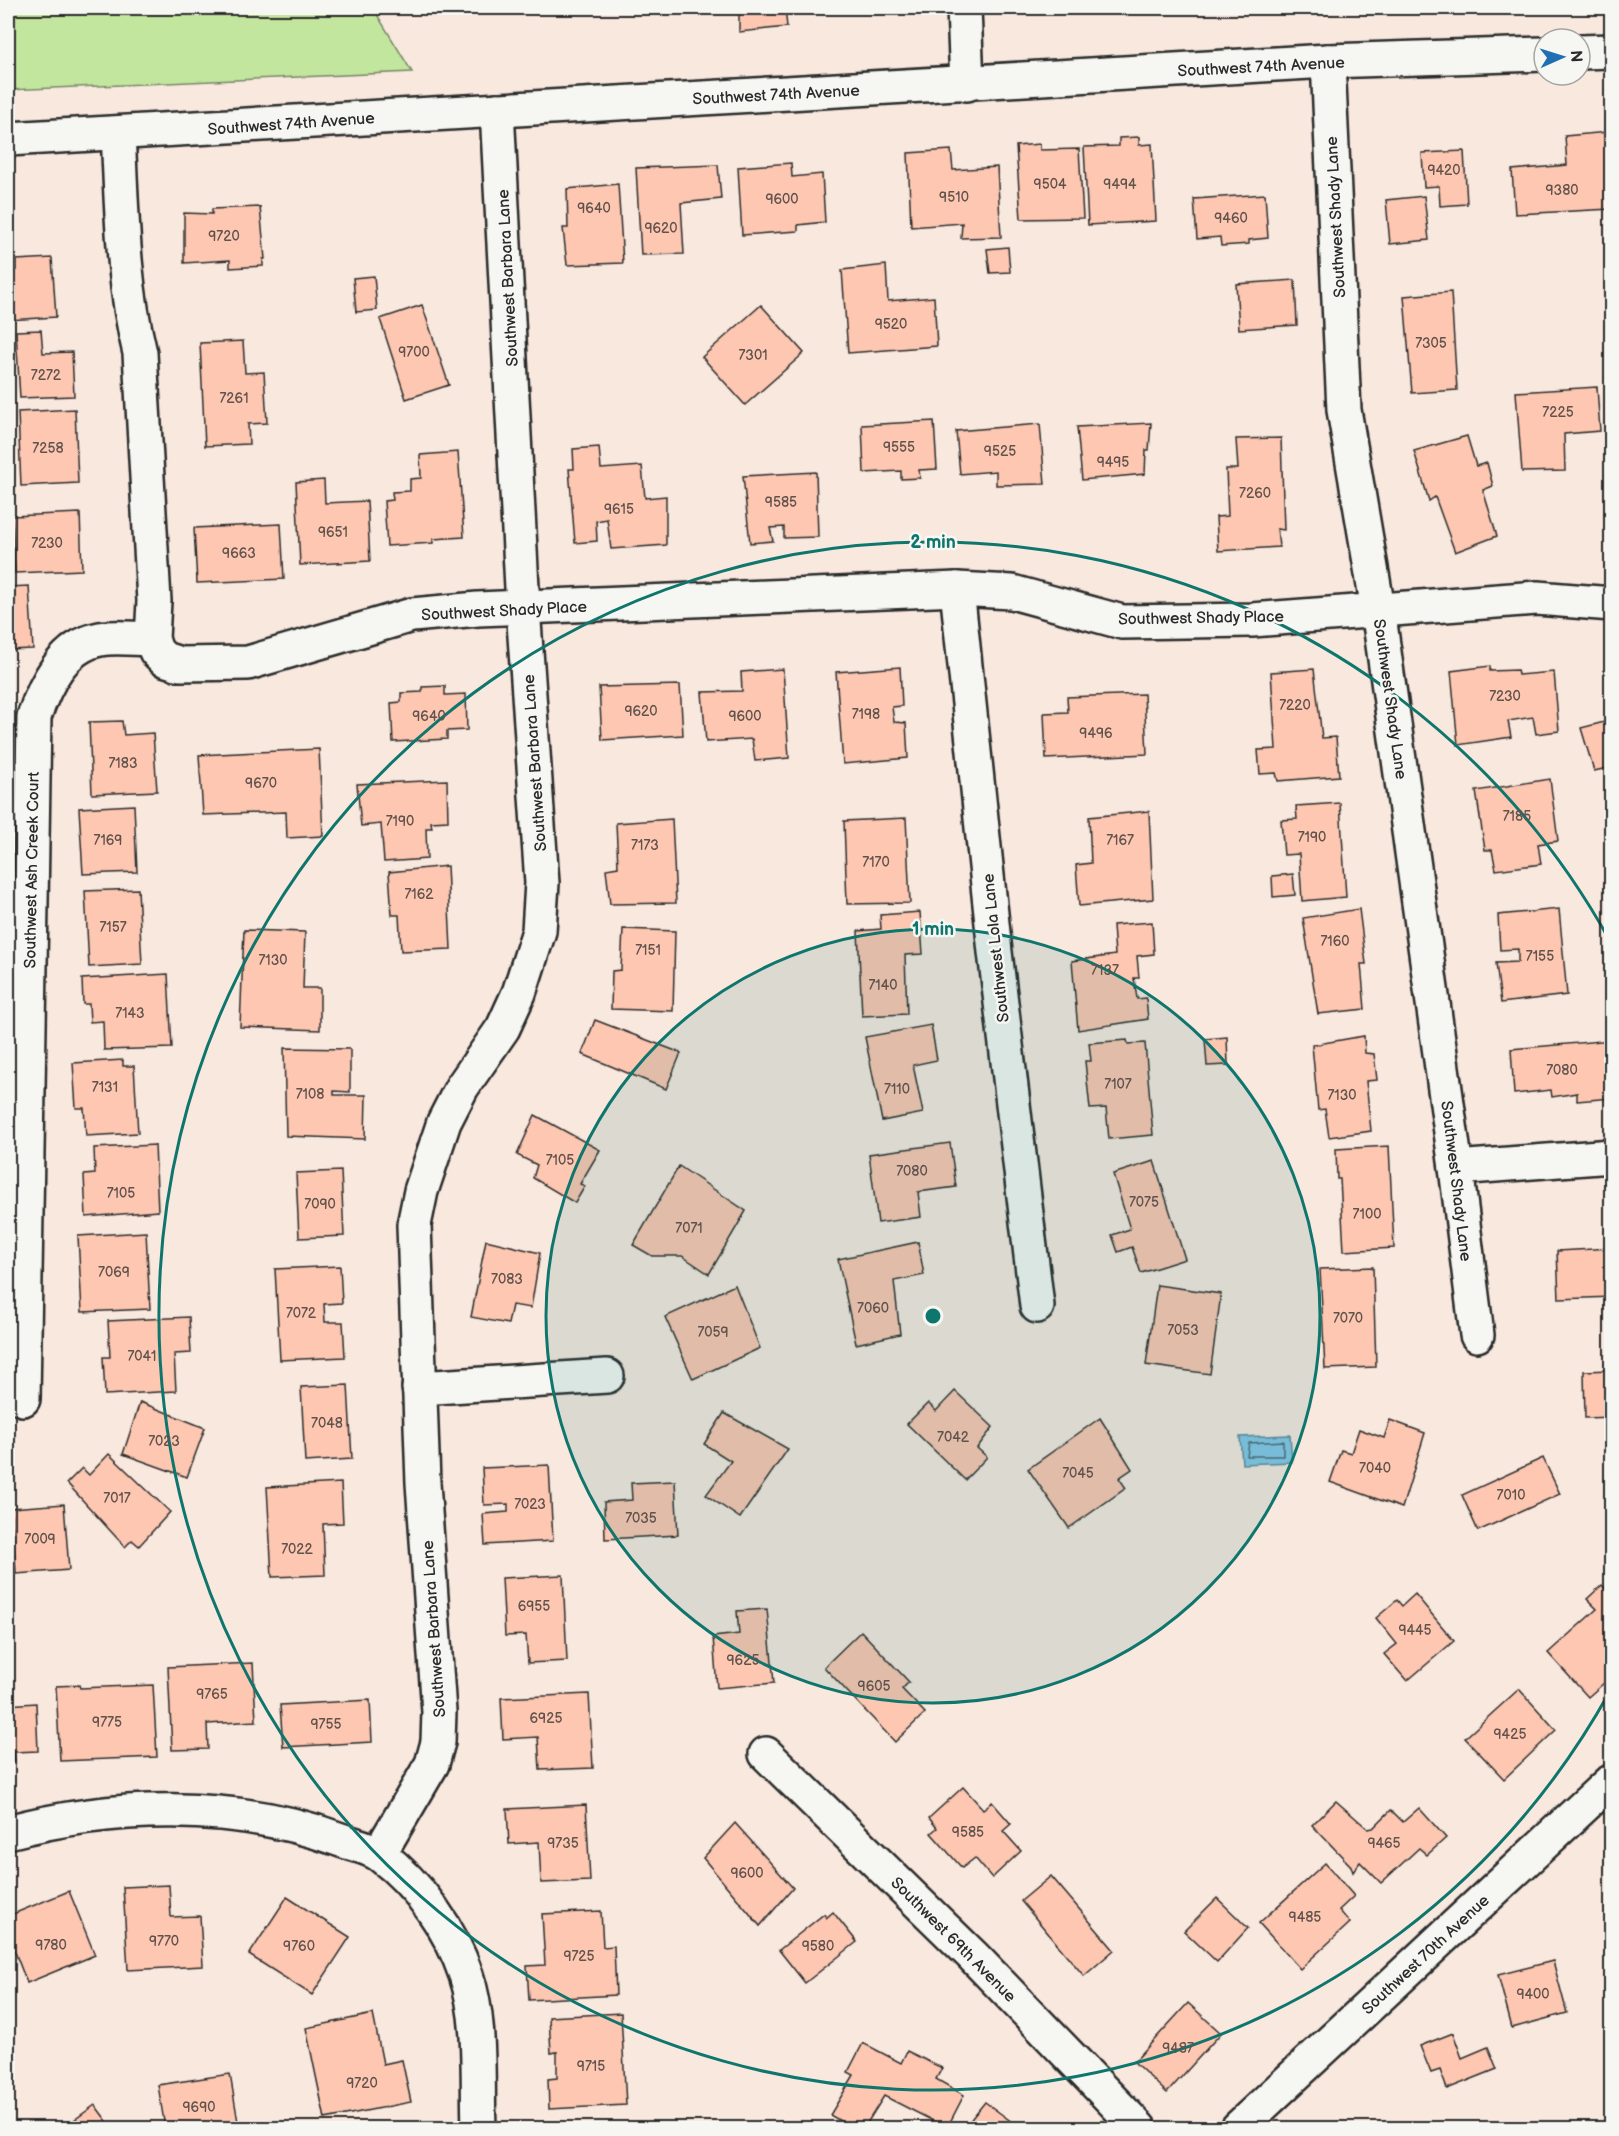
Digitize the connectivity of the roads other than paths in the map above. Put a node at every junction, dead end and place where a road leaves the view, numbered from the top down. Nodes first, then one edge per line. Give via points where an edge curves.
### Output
1 (964, 8) edge
2 (1611, 51) edge
3 (1592, 52) edge
4 (1532, 54) edge
5 (1328, 62) junction
6 (967, 84) junction
7 (497, 110) junction
8 (118, 134) junction
9 (8, 139) edge
10 (957, 589) junction
11 (1611, 604) edge
12 (524, 607) junction
13 (1378, 609) junction
14 (152, 639) junction
15 (1611, 1156) edge
16 (1456, 1168) junction
17 (1037, 1306) dead end
18 (1477, 1335) dead end
19 (607, 1376) dead end
20 (419, 1388) junction
21 (23, 1399) dead end
22 (766, 1754) dead end
23 (1611, 1780) edge
24 (8, 1832) edge
25 (379, 1854) junction
26 (479, 2128) edge
27 (1139, 2128) edge
28 (1238, 2128) edge

1 - 6 street
2 - 3 street
4 - 5 street, Southwest 74th Avenue
5 - 6 street, Southwest 74th Avenue
5 - 13 street, Southwest Shady Lane via 1344,410
6 - 7 street, Southwest 74th Avenue
7 - 8 street, Southwest 74th Avenue
7 - 12 street, Southwest Barbara Lane
8 - 9 street, Southwest 74th Avenue
8 - 14 street via 125,271 140,353 154,601
10 - 12 street, Southwest Shady Place
10 - 13 street, Southwest Shady Place via 1012,592 1122,622 1252,620
10 - 17 street, Southwest Lola Lane
11 - 13 street, Southwest Shady Place via 1537,598
12 - 14 street, Southwest Shady Place via 412,615 248,663 180,664 164,659
12 - 20 street, Southwest Barbara Lane via 542,883 539,931 504,1028 462,1087 444,1122 421,1191 414,1225
13 - 16 street, Southwest Shady Lane
14 - 21 street, Southwest Ash Creek Court via 102,639 82,645 64,660 45,685 34,717
15 - 16 street
16 - 18 street, Southwest Shady Lane
19 - 20 street
20 - 25 street, Southwest Barbara Lane via 438,1742 432,1764
22 - 27 street, Southwest 69th Avenue via 973,1956
23 - 28 street, Southwest 70th Avenue
24 - 25 street via 56,1819 167,1811 243,1817 312,1830
25 - 26 street via 437,1916 466,1975 474,2005

